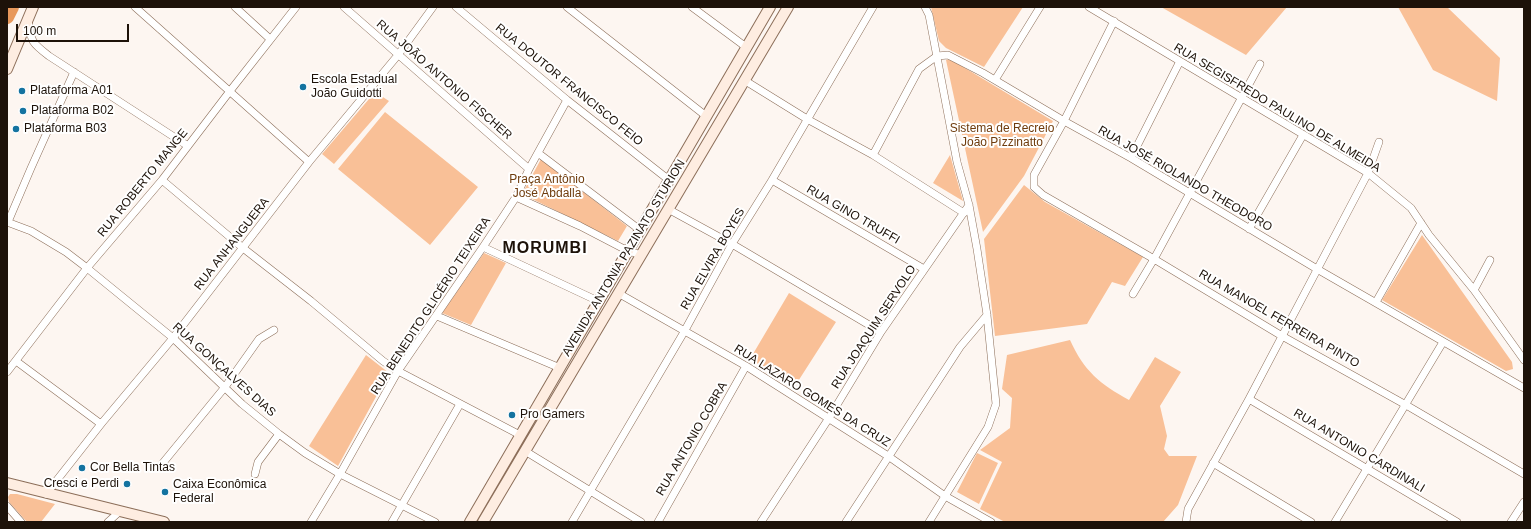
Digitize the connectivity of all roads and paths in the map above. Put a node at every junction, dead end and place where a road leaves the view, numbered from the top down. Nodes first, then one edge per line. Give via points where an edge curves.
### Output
1 (28, 7) edge
2 (32, 7) edge
3 (135, 7) edge
4 (235, 7) edge
5 (296, 7) edge
6 (344, 7) edge
7 (433, 7) edge
8 (456, 7) edge
9 (567, 7) edge
10 (692, 7) edge
11 (770, 7) edge
12 (788, 7) edge
13 (873, 7) edge
14 (925, 7) edge
15 (1040, 7) edge
16 (1089, 7) edge
17 (28, 19) junction
18 (1114, 21) junction
19 (270, 39) junction
20 (746, 47) junction
21 (398, 55) junction
22 (937, 56) junction
23 (1180, 61) junction
24 (1260, 64) dead end
25 (7, 69) edge
26 (74, 72) junction
27 (744, 80) junction
28 (995, 80) junction
29 (230, 91) junction
30 (1241, 98) junction
31 (567, 100) junction
32 (706, 116) junction
33 (808, 119) junction
34 (1064, 121) junction
35 (1303, 135) junction
36 (1379, 142) dead end
37 (188, 146) junction
38 (538, 153) junction
39 (873, 155) junction
40 (1130, 158) junction
41 (309, 162) junction
42 (529, 169) junction
43 (1368, 173) junction
44 (162, 180) junction
45 (669, 180) junction
46 (772, 180) junction
47 (1190, 194) junction
48 (516, 197) junction
49 (969, 206) junction
50 (668, 209) junction
51 (964, 213) junction
52 (8, 222) edge
53 (1421, 223) junction
54 (1249, 229) junction
55 (640, 230) junction
56 (732, 244) junction
57 (483, 247) junction
58 (243, 248) junction
59 (628, 251) junction
60 (642, 253) junction
61 (1154, 259) junction
62 (1490, 260) dead end
63 (87, 268) junction
64 (1317, 268) junction
65 (924, 269) junction
66 (1474, 290) junction
67 (618, 294) junction
68 (1133, 294) dead end
69 (598, 301) junction
70 (1376, 302) junction
71 (987, 315) junction
72 (437, 316) junction
73 (274, 330) dead end
74 (684, 332) junction
75 (881, 332) junction
76 (1282, 336) junction
77 (173, 338) junction
78 (1444, 342) junction
79 (1524, 360) edge
80 (16, 361) junction
81 (746, 366) junction
82 (560, 368) junction
83 (398, 371) junction
84 (7, 372) edge
85 (1524, 380) edge
86 (1511, 381) junction
87 (224, 387) junction
88 (1524, 388) edge
89 (1249, 399) junction
90 (460, 404) junction
91 (1406, 405) junction
92 (829, 418) junction
93 (101, 424) junction
94 (536, 432) junction
95 (279, 434) junction
96 (520, 436) junction
97 (525, 451) junction
98 (888, 456) junction
99 (162, 464) dead end
100 (1213, 464) junction
101 (1366, 469) junction
102 (255, 474) dead end
103 (340, 474) junction
104 (1524, 474) edge
105 (7, 483) edge
106 (591, 492) junction
107 (46, 494) junction
108 (945, 496) junction
109 (1524, 502) edge
110 (402, 505) junction
111 (7, 507) edge
112 (119, 512) junction
113 (21, 522) edge
114 (108, 522) edge
115 (164, 522) edge
116 (311, 522) edge
117 (392, 522) edge
118 (435, 522) edge
119 (470, 522) edge
120 (483, 522) edge
121 (572, 522) edge
122 (641, 522) edge
123 (658, 522) edge
124 (761, 522) edge
125 (846, 522) edge
126 (929, 522) edge
127 (991, 522) edge
128 (1186, 522) edge
129 (1311, 522) edge
130 (1335, 522) edge
131 (1457, 522) edge
132 (1511, 522) edge

1 - 17 main road
2 - 17 main road
3 - 29 street
4 - 19 street
5 - 19 street, RUA ROBERTO MANGE
6 - 21 street, RUA JOÃO ANTONIO FISCHER
7 - 21 street, RUA ANHANGUERA
8 - 31 street, RUA DOUTOR FRANCISCO FEIO
9 - 32 street
10 - 20 street
11 - 20 main road, AVENIDA ANTONIA PAZINATO STURION
12 - 27 main road, AVENIDA ANTONIA PAZINATO STURION
13 - 33 street, RUA ELVIRA BOYES
14 - 22 street
15 - 28 street
16 - 18 street, RUA SEGISFREDO PAULINO DE ALMEIDA
17 - 25 main road
17 - 26 street via 34,45
18 - 23 street, RUA SEGISFREDO PAULINO DE ALMEIDA
18 - 34 street
19 - 29 street, RUA ROBERTO MANGE
20 - 32 main road, AVENIDA ANTONIA PAZINATO STURION
21 - 41 street, RUA ANHANGUERA
21 - 42 street, RUA JOÃO ANTONIO FISCHER
22 - 28 street, RUA JOSÉ RIOLANDO THEODORO via 948,55
22 - 39 street via 920,70
22 - 49 street via 957,162
23 - 30 street, RUA SEGISFREDO PAULINO DE ALMEIDA
23 - 40 street
24 - 30 street
26 - 37 street
26 - 52 street
27 - 33 street
27 - 50 main road, AVENIDA ANTONIA PAZINATO STURION
28 - 34 street, RUA JOSÉ RIOLANDO THEODORO
29 - 37 street, RUA ROBERTO MANGE
29 - 41 street
30 - 35 street, RUA SEGISFREDO PAULINO DE ALMEIDA
30 - 47 street
31 - 38 street, RUA BENEDITO GLICÉRIO TEIXEIRA
31 - 45 street, RUA DOUTOR FRANCISCO FEIO
32 - 45 main road, AVENIDA ANTONIA PAZINATO STURION
33 - 39 street
33 - 46 street, RUA ELVIRA BOYES
34 - 40 street, RUA JOSÉ RIOLANDO THEODORO
34 - 61 street, RUA MANOEL FERREIRA PINTO via 1034,175 1034,187 1043,195
35 - 43 street, RUA SEGISFREDO PAULINO DE ALMEIDA
35 - 54 street
36 - 43 street
37 - 44 street, RUA ROBERTO MANGE
38 - 42 street, RUA BENEDITO GLICÉRIO TEIXEIRA
38 - 55 street
39 - 51 street
40 - 47 street, RUA JOSÉ RIOLANDO THEODORO
41 - 58 street, RUA ANHANGUERA
42 - 48 street, RUA BENEDITO GLICÉRIO TEIXEIRA
43 - 53 street, RUA SEGISFREDO PAULINO DE ALMEIDA via 1410,208
43 - 64 street
44 - 58 street
44 - 63 street, RUA ROBERTO MANGE
45 - 50 main road via 675,187 675,194
45 - 55 main road, AVENIDA ANTONIA PAZINATO STURION
46 - 56 street, RUA ELVIRA BOYES
46 - 65 street, RUA GINO TRUFFI
47 - 54 street, RUA JOSÉ RIOLANDO THEODORO
47 - 61 street
48 - 57 street, RUA BENEDITO GLICÉRIO TEIXEIRA
48 - 59 street
49 - 51 street, RUA JOAQUIM SERVOLO
49 - 71 street
50 - 56 street
50 - 60 main road, AVENIDA ANTONIA PAZINATO STURION
51 - 65 street, RUA JOAQUIM SERVOLO
52 - 63 street, RUA GONÇALVES DIAS via 32,231
53 - 66 street, RUA SEGISFREDO PAULINO DE ALMEIDA
53 - 70 street
54 - 64 street, RUA JOSÉ RIOLANDO THEODORO
55 - 59 main road, AVENIDA ANTONIA PAZINATO STURION
56 - 74 street, RUA ELVIRA BOYES
56 - 75 street
57 - 69 street
57 - 72 street, RUA BENEDITO GLICÉRIO TEIXEIRA
58 - 77 street, RUA ANHANGUERA
58 - 83 street
59 - 60 street
59 - 69 main road, AVENIDA ANTONIA PAZINATO STURION
60 - 67 main road, AVENIDA ANTONIA PAZINATO STURION
61 - 68 street
61 - 76 street, RUA MANOEL FERREIRA PINTO
62 - 66 street
63 - 77 street, RUA GONÇALVES DIAS
63 - 80 street, RUA ROBERTO MANGE
64 - 70 street, RUA JOSÉ RIOLANDO THEODORO
64 - 76 street
65 - 75 street, RUA JOAQUIM SERVOLO
66 - 79 street, RUA SEGISFREDO PAULINO DE ALMEIDA
67 - 74 street, RUA LAZARO GOMES DA CRUZ
67 - 94 main road, AVENIDA ANTONIA PAZINATO STURION
69 - 82 main road, AVENIDA ANTONIA PAZINATO STURION
70 - 78 street, RUA JOSÉ RIOLANDO THEODORO
71 - 98 street via 960,347
71 - 108 street via 996,404 988,427
72 - 82 street
72 - 83 street, RUA BENEDITO GLICÉRIO TEIXEIRA
73 - 87 street via 259,339
74 - 81 street, RUA LAZARO GOMES DA CRUZ
74 - 106 street, RUA ELVIRA BOYES
75 - 92 street, RUA JOAQUIM SERVOLO
76 - 89 street
76 - 91 street, RUA MANOEL FERREIRA PINTO
77 - 87 street, RUA GONÇALVES DIAS
77 - 93 street, RUA ANHANGUERA
78 - 86 street, RUA JOSÉ RIOLANDO THEODORO
78 - 91 street
80 - 84 street, RUA ROBERTO MANGE
80 - 93 street
81 - 92 street, RUA LAZARO GOMES DA CRUZ
81 - 123 street, RUA ANTONIO COBRA
82 - 96 main road, AVENIDA ANTONIA PAZINATO STURION
83 - 90 street
83 - 103 street, RUA BENEDITO GLICÉRIO TEIXEIRA
85 - 86 street
86 - 88 street, RUA JOSÉ RIOLANDO THEODORO
87 - 95 street, RUA GONÇALVES DIAS
87 - 99 street
89 - 100 street
89 - 101 street, RUA ANTONIO CARDINALI
90 - 96 street
90 - 110 street
91 - 101 street
91 - 104 street, RUA MANOEL FERREIRA PINTO
92 - 98 street, RUA LAZARO GOMES DA CRUZ
92 - 124 street, RUA JOAQUIM SERVOLO
93 - 107 street, RUA ANHANGUERA
94 - 96 main road
94 - 97 main road, AVENIDA ANTONIA PAZINATO STURION
95 - 102 street via 258,462
95 - 103 street, RUA GONÇALVES DIAS
96 - 97 main road
96 - 119 main road, AVENIDA ANTONIA PAZINATO STURION
97 - 106 street
97 - 120 main road, AVENIDA ANTONIA PAZINATO STURION
98 - 108 street, RUA LAZARO GOMES DA CRUZ
98 - 125 street
100 - 128 street via 1188,509
100 - 129 street
101 - 130 street
101 - 131 street, RUA ANTONIO CARDINALI
103 - 110 street, RUA GONÇALVES DIAS
103 - 116 street, RUA BENEDITO GLICÉRIO TEIXEIRA
105 - 107 main road
106 - 121 street, RUA ELVIRA BOYES
106 - 122 street
107 - 112 main road
108 - 126 street
108 - 127 street, RUA LAZARO GOMES DA CRUZ
109 - 132 street
110 - 117 street
110 - 118 street, RUA GONÇALVES DIAS
111 - 113 street
112 - 114 street
112 - 115 main road

